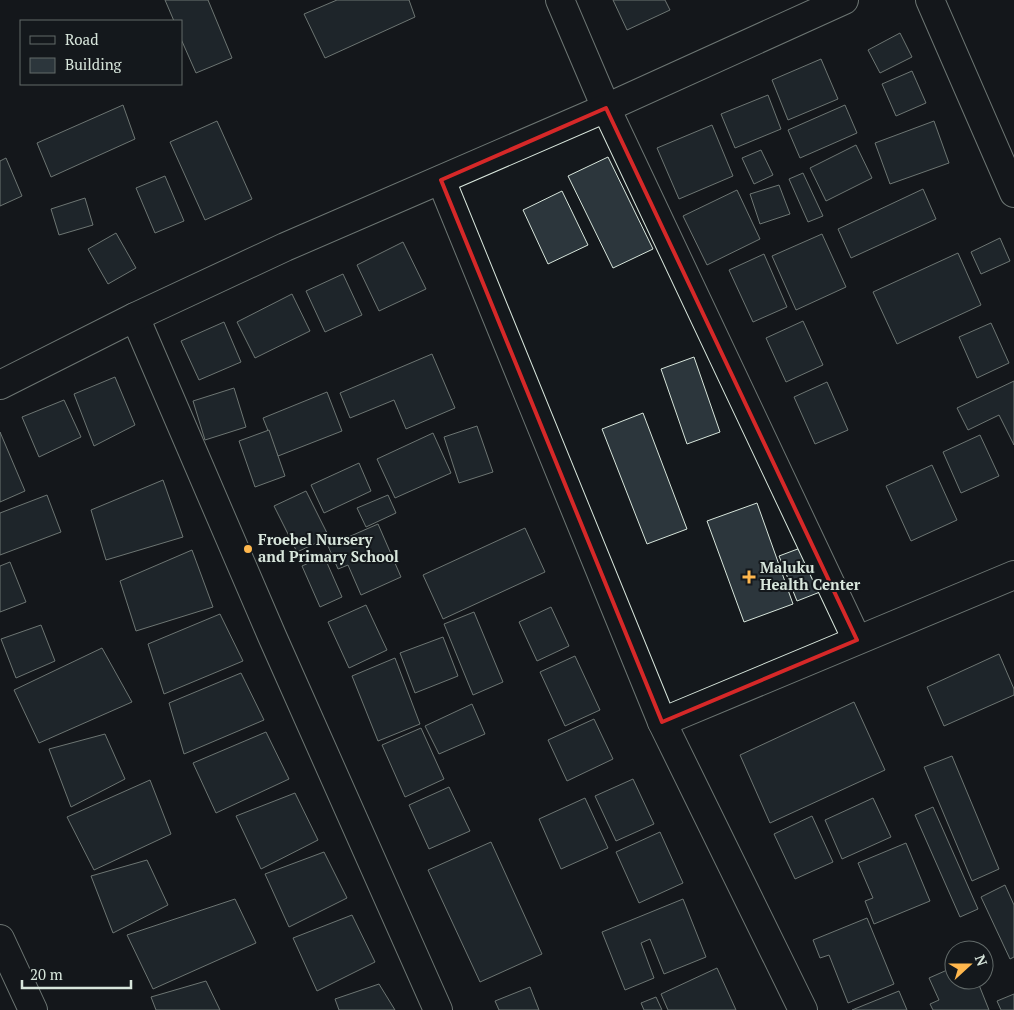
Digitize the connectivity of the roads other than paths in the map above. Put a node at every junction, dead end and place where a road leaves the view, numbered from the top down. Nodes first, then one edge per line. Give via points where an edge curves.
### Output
1 (560, 0) edge
2 (844, 0) edge
3 (930, 0) edge
4 (606, 108) junction
5 (441, 180) junction
6 (1012, 180) edge
7 (135, 317) junction
8 (0, 385) edge
9 (1014, 575) edge
10 (857, 640) junction
11 (662, 722) junction
12 (0, 938) edge
13 (33, 1010) edge
14 (438, 1010) edge
15 (802, 1010) edge

1 - 4 street
2 - 4 street
3 - 6 street
4 - 5 street
4 - 10 street
5 - 7 street via 285,247
5 - 11 street
7 - 8 street
7 - 14 street
9 - 10 street
10 - 11 street
11 - 15 street
12 - 13 street

